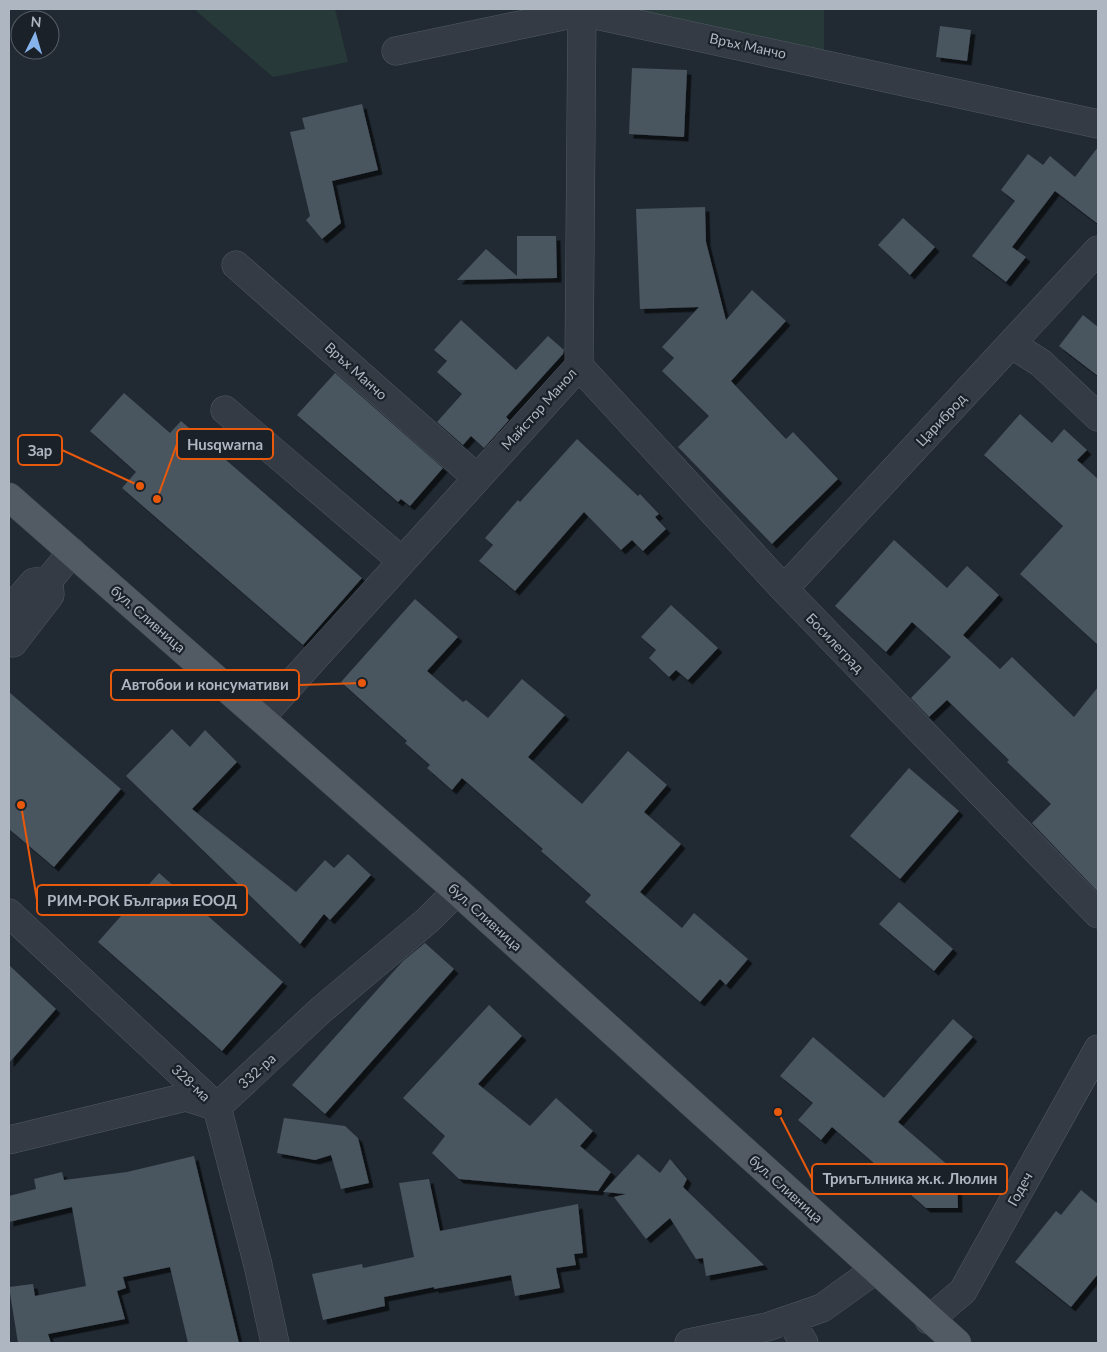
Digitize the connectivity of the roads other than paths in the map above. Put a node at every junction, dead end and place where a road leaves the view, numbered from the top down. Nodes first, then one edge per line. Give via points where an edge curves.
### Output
1 (582, 10) edge
2 (396, 51) dead end
3 (1098, 124) edge
4 (1098, 250) edge
5 (236, 264) dead end
6 (1011, 344) junction
7 (579, 366) junction
8 (225, 410) dead end
9 (1098, 417) edge
10 (477, 478) junction
11 (9, 497) edge
12 (72, 552) junction
13 (402, 561) junction
14 (49, 580) junction
15 (784, 589) junction
16 (9, 612) edge
17 (9, 640) edge
18 (260, 717) junction
19 (457, 891) junction
20 (9, 913) edge
21 (1098, 914) edge
22 (1098, 1049) edge
23 (217, 1107) junction
24 (9, 1140) edge
25 (875, 1270) junction
26 (790, 1319) junction
27 (929, 1320) junction
28 (275, 1343) edge
29 (689, 1343) edge
30 (804, 1343) edge
31 (957, 1343) edge

1 - 2 street, Връх Манчо
1 - 3 street, Връх Манчо
1 - 7 street, Майстор Манол
4 - 6 street, Цариброд
5 - 10 street, Връх Манчо
6 - 9 street via 1041,363
6 - 15 street, Цариброд
7 - 10 street, Майстор Манол
7 - 15 street, Босилеград
8 - 13 street
10 - 13 street, Майстор Манол
11 - 12 main road, бул. Сливница
12 - 14 street
12 - 18 main road, бул. Сливница
13 - 18 street, Майстор Манол
14 - 16 street via 34,582
14 - 17 street via 50,595 13,643
15 - 21 street, Босилеград
18 - 19 main road, бул. Сливница
19 - 23 street, 332-ра via 428,920 321,1010
19 - 25 main road, бул. Сливница
20 - 23 street, 328-ма
22 - 27 street, Годеч via 964,1291
23 - 24 street via 186,1097
23 - 28 street, 328-ма
25 - 26 street via 822,1308
25 - 27 main road, бул. Сливница
26 - 29 street
26 - 30 street
27 - 31 main road, бул. Сливница

